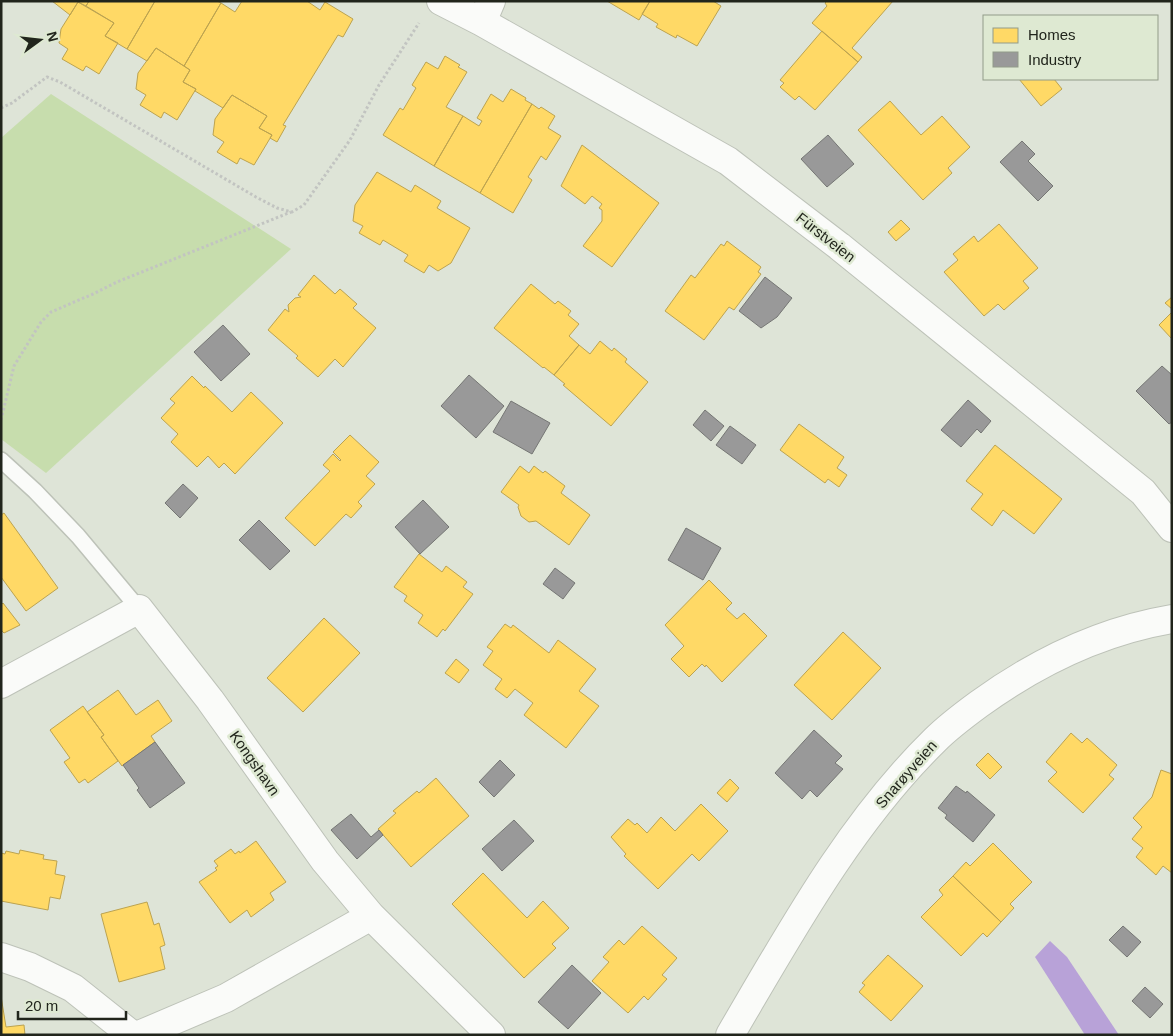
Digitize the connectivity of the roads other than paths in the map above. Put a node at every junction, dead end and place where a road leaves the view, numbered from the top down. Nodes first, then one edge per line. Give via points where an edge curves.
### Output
1 (432, 10) edge
2 (487, 12) edge
3 (1, 460) edge
4 (1172, 528) edge
5 (139, 609) junction
6 (1172, 619) edge
7 (1, 684) edge
8 (371, 916) junction
9 (1, 958) edge
10 (132, 1035) edge
11 (139, 1035) edge
12 (491, 1035) edge
13 (730, 1035) edge

1 - 2 street, Fürstveien
2 - 4 street, Fürstveien via 728,161 839,246 1143,492
3 - 5 lane, Kongshavn via 35,490
5 - 7 street
5 - 8 street, Kongshavn via 210,700 325,861
6 - 13 street, Snarøyveien via 1117,632 1078,646 1038,666 1001,688 936,739 869,816 832,868 797,920
8 - 11 street via 226,998
8 - 12 street, Kongshavn
9 - 10 street via 30,967 72,988

